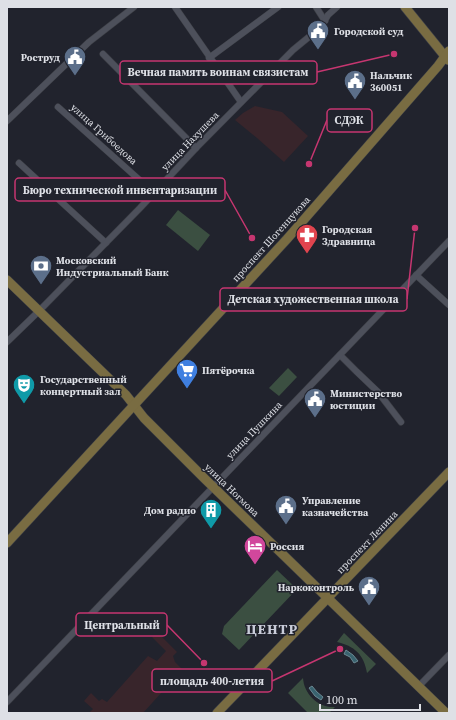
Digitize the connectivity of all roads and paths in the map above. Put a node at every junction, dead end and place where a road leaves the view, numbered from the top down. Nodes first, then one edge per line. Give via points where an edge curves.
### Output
1 (134, 7) edge
2 (175, 7) edge
3 (278, 7) edge
4 (316, 7) edge
5 (336, 7) edge
6 (405, 7) edge
7 (325, 21) junction
8 (103, 54) dead end
9 (448, 56) edge
10 (209, 58) junction
11 (241, 102) junction
12 (58, 107) dead end
13 (7, 121) edge
14 (196, 148) junction
15 (19, 163) dead end
16 (154, 193) junction
17 (449, 241) edge
18 (106, 243) junction
19 (416, 275) junction
20 (7, 280) edge
21 (449, 305) edge
22 (39, 310) junction
23 (7, 342) edge
24 (340, 355) junction
25 (134, 406) junction
26 (401, 422) dead end
27 (449, 472) edge
28 (213, 487) junction
29 (7, 543) edge
30 (328, 598) junction
31 (449, 655) edge
32 (418, 687) junction
33 (7, 702) edge
34 (217, 713) edge
35 (446, 713) edge

1 - 13 street via 89,42
2 - 10 street
3 - 10 street
4 - 7 street
5 - 7 street, улица Нахушева
6 - 9 main road
7 - 11 street, улица Нахушева
8 - 14 street
9 - 25 main road, проспект Шогенцукова via 291,234
10 - 11 street
11 - 14 street, улица Нахушева
12 - 16 street, улица Грибоедова
14 - 16 street, улица Нахушева
15 - 18 street
16 - 18 street, улица Нахушева
17 - 19 street, улица Пушкина
18 - 22 street, улица Нахушева
19 - 21 street
19 - 24 street, улица Пушкина
20 - 22 main road, улица Ногмова
22 - 23 street, улица Нахушева
22 - 25 main road, улица Ногмова via 126,395
24 - 26 street via 378,392
24 - 28 street, улица Пушкина
25 - 28 main road, улица Ногмова
25 - 29 main road, проспект Шогенцукова
27 - 30 main road, проспект Ленина
28 - 30 main road, улица Ногмова
28 - 33 street, улица Пушкина
30 - 32 main road, улица Ногмова
30 - 34 main road, проспект Ленина
31 - 32 street
32 - 35 main road, улица Ногмова

